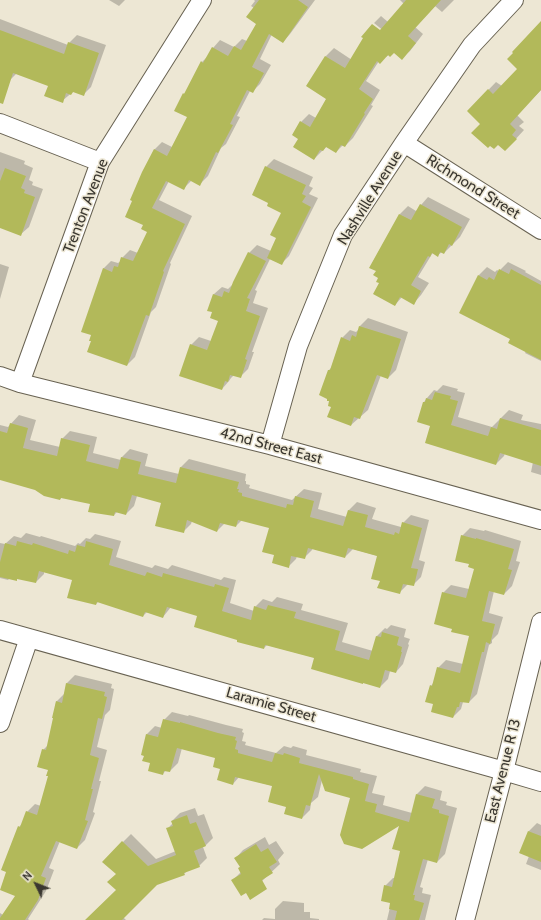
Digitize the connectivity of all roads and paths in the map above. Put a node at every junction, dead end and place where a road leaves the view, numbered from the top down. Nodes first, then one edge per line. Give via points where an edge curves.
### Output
1 (202, 0) edge
2 (514, 0) edge
3 (0, 123) edge
4 (404, 143) junction
5 (100, 162) junction
6 (541, 230) edge
7 (0, 376) edge
8 (20, 383) junction
9 (270, 445) junction
10 (541, 520) edge
11 (541, 622) edge
12 (0, 630) edge
13 (29, 638) junction
14 (0, 723) edge
15 (504, 771) junction
16 (541, 782) edge
17 (464, 920) edge

1 - 5 street, Trenton Avenue
2 - 4 street, Nashville Avenue via 472,45
3 - 5 street
4 - 6 street, Richmond Street
4 - 9 street, Nashville Avenue via 343,235 298,346
5 - 8 street, Trenton Avenue
7 - 8 street, 42nd Street East
8 - 9 street, 42nd Street East
9 - 10 street, 42nd Street East
11 - 15 street, East Avenue R 13
12 - 13 street, Laramie Street
13 - 14 street
13 - 15 street, Laramie Street
15 - 16 street, Laramie Street
15 - 17 street, East Avenue R 13

